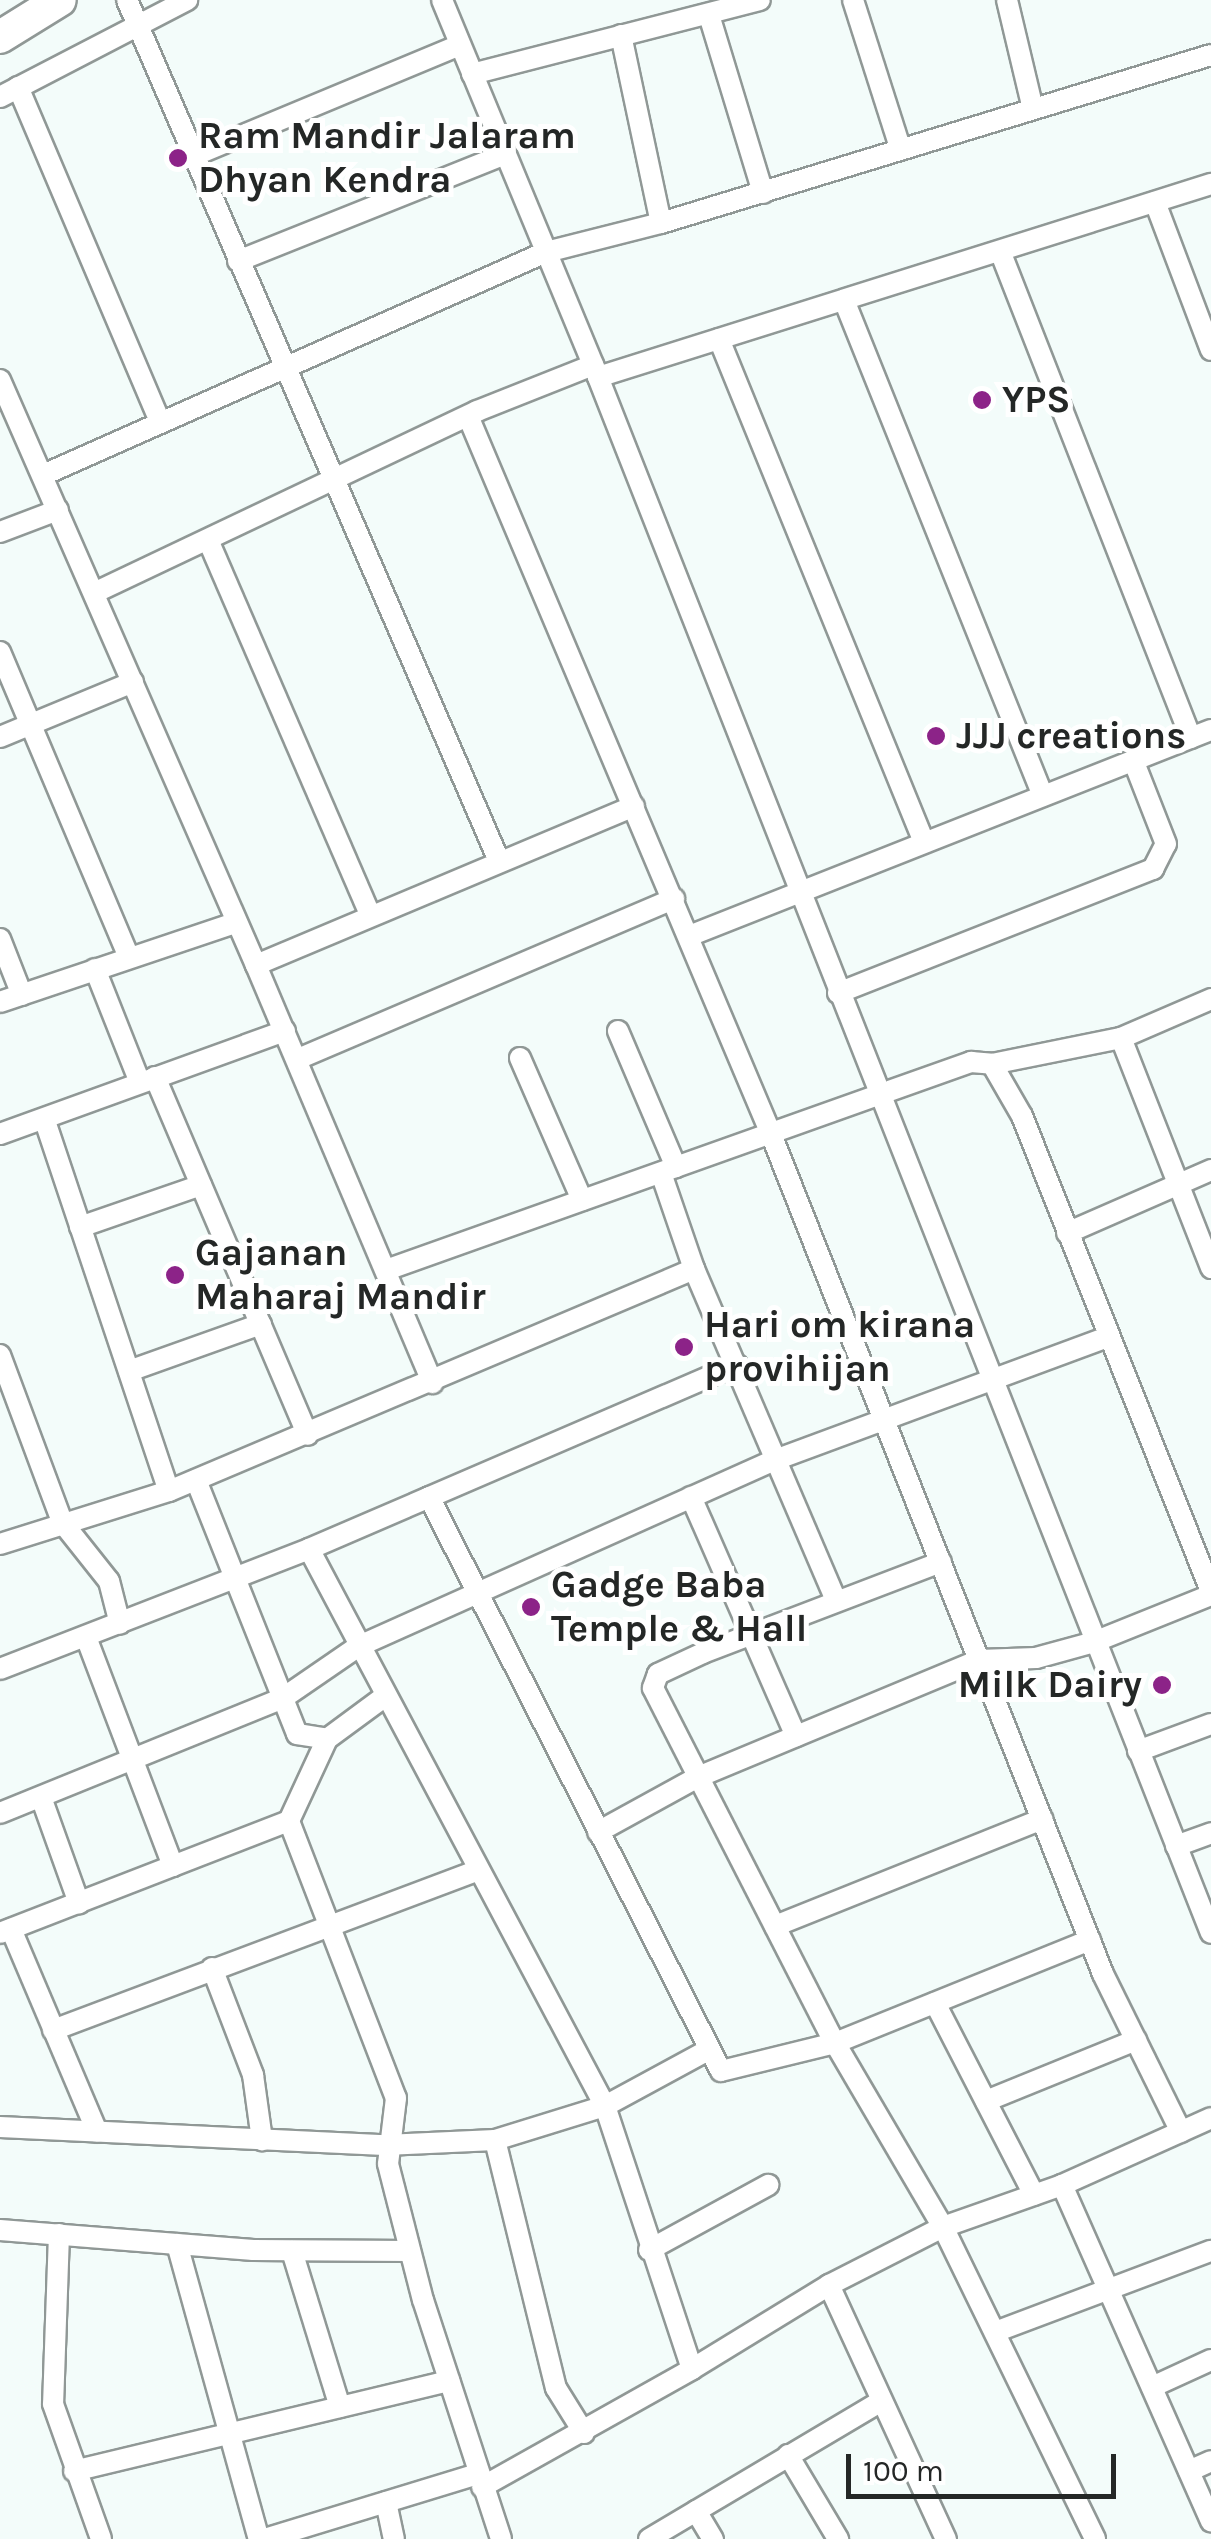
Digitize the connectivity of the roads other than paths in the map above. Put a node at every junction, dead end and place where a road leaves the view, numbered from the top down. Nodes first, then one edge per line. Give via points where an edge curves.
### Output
1 (60, 0) edge
2 (128, 0) edge
3 (187, 0) edge
4 (442, 0) edge
5 (760, 0) edge
6 (853, 0) edge
7 (1007, 0) edge
8 (709, 14) junction
9 (138, 24) junction
10 (621, 35) junction
11 (0, 37) edge
12 (460, 45) junction
13 (1211, 55) edge
14 (472, 74) junction
15 (9, 92) edge
16 (1033, 108) junction
17 (901, 150) junction
18 (506, 154) junction
19 (194, 156) junction
20 (1211, 184) edge
21 (762, 193) junction
22 (1156, 202) junction
23 (661, 224) junction
24 (1000, 251) junction
25 (546, 252) junction
26 (238, 262) junction
27 (844, 300) junction
28 (719, 339) junction
29 (1211, 350) edge
30 (285, 371) junction
31 (595, 371) junction
32 (0, 380) edge
33 (468, 416) junction
34 (160, 422) junction
35 (42, 475) junction
36 (332, 481) junction
37 (58, 510) junction
38 (0, 532) edge
39 (208, 540) junction
40 (94, 593) junction
41 (0, 652) edge
42 (133, 682) junction
43 (30, 726) junction
44 (1201, 734) edge
45 (0, 737) edge
46 (1134, 760) junction
47 (1043, 796) junction
48 (634, 806) junction
49 (924, 842) junction
50 (500, 862) junction
51 (798, 891) junction
52 (674, 899) junction
53 (368, 912) junction
54 (235, 923) junction
55 (689, 936) junction
56 (0, 940) edge
57 (128, 957) junction
58 (256, 964) junction
59 (95, 969) junction
60 (838, 993) junction
61 (22, 995) junction
62 (1210, 1001) edge
63 (0, 1002) edge
64 (285, 1030) junction
65 (618, 1032) dead end
66 (1121, 1038) junction
67 (520, 1058) dead end
68 (298, 1059) junction
69 (992, 1064) junction
70 (147, 1079) junction
71 (879, 1098) junction
72 (45, 1121) junction
73 (0, 1134) edge
74 (772, 1134) junction
75 (669, 1170) junction
76 (1211, 1170) edge
77 (201, 1186) junction
78 (1178, 1186) junction
79 (582, 1200) junction
80 (80, 1227) junction
81 (1068, 1233) junction
82 (694, 1268) junction
83 (1211, 1268) edge
84 (389, 1269) junction
85 (260, 1324) junction
86 (1106, 1338) junction
87 (0, 1354) edge
88 (737, 1365) junction
89 (129, 1372) junction
90 (989, 1380) junction
91 (433, 1383) junction
92 (886, 1424) junction
93 (308, 1436) junction
94 (778, 1459) junction
95 (196, 1480) junction
96 (169, 1492) junction
97 (430, 1497) junction
98 (691, 1497) junction
99 (62, 1522) junction
100 (0, 1544) edge
101 (309, 1548) junction
102 (941, 1562) junction
103 (238, 1579) junction
104 (475, 1592) junction
105 (1211, 1593) edge
106 (836, 1600) junction
107 (120, 1624) junction
108 (752, 1634) junction
109 (86, 1637) junction
110 (1094, 1642) junction
111 (359, 1646) junction
112 (980, 1660) junction
113 (0, 1669) edge
114 (384, 1696) junction
115 (283, 1698) junction
116 (1211, 1724) edge
117 (796, 1736) junction
118 (327, 1739) junction
119 (1138, 1751) junction
120 (133, 1759) junction
121 (698, 1776) junction
122 (41, 1796) junction
123 (0, 1813) edge
124 (1042, 1819) junction
125 (289, 1821) junction
126 (598, 1832) junction
127 (1211, 1833) edge
128 (1176, 1846) junction
129 (173, 1866) junction
130 (477, 1872) junction
131 (79, 1903) junction
132 (333, 1920) junction
133 (775, 1926) junction
134 (5, 1931) edge
135 (1211, 1933) edge
136 (1090, 1940) junction
137 (212, 1968) junction
138 (935, 2002) junction
139 (54, 2030) junction
140 (1136, 2040) junction
141 (835, 2043) junction
142 (710, 2049) junction
143 (986, 2102) junction
144 (605, 2106) junction
145 (1211, 2118) edge
146 (0, 2126) edge
147 (97, 2132) junction
148 (1181, 2132) junction
149 (262, 2140) junction
150 (495, 2140) junction
151 (386, 2145) junction
152 (768, 2185) dead end
153 (1062, 2185) junction
154 (1034, 2194) junction
155 (942, 2227) junction
156 (0, 2230) edge
157 (59, 2234) junction
158 (177, 2244) junction
159 (292, 2250) junction
160 (649, 2250) junction
161 (410, 2251) junction
162 (1211, 2251) edge
163 (828, 2285) junction
164 (1108, 2289) junction
165 (995, 2332) junction
166 (1211, 2360) edge
167 (692, 2369) junction
168 (448, 2381) junction
169 (1152, 2387) junction
170 (881, 2401) junction
171 (340, 2406) junction
172 (584, 2432) junction
173 (229, 2434) junction
174 (788, 2455) junction
175 (1211, 2461) edge
176 (1189, 2470) junction
177 (74, 2471) junction
178 (480, 2481) junction
179 (386, 2502) junction
180 (696, 2512) junction
181 (1211, 2521) edge
182 (101, 2539) edge
183 (262, 2539) edge
184 (394, 2539) edge
185 (501, 2539) edge
186 (649, 2539) edge
187 (714, 2539) edge
188 (838, 2539) edge
189 (946, 2539) edge
190 (1095, 2539) edge

1 - 11 main road
2 - 9 street
3 - 9 street
4 - 12 street
5 - 8 street
6 - 17 street
7 - 16 street
8 - 10 street
8 - 21 street
9 - 15 street
9 - 19 street
10 - 14 street
10 - 23 street
12 - 14 street
12 - 19 street
13 - 16 street
14 - 18 street
15 - 34 street
16 - 17 street
17 - 21 street
18 - 25 street
18 - 26 street
19 - 26 street
20 - 22 street
21 - 23 street
22 - 24 street
22 - 29 street
23 - 25 street
24 - 27 street
24 - 44 street
25 - 30 street
25 - 31 street
26 - 30 street
27 - 28 street
27 - 47 street
28 - 31 street
28 - 49 street
30 - 34 street
30 - 36 street
31 - 33 street
31 - 51 street
32 - 35 street
33 - 36 street
33 - 48 street
34 - 35 street
35 - 37 street
36 - 39 street
36 - 50 street
37 - 38 street
37 - 40 street
39 - 40 street
39 - 53 street
40 - 42 street
41 - 43 street
42 - 43 street
42 - 54 street
43 - 45 street
43 - 57 street
44 - 46 street
46 - 47 street
46 - 60 street via 1166,844 1153,869
47 - 49 street
48 - 50 street
48 - 52 street
49 - 51 street
50 - 53 street
51 - 55 street
51 - 60 street
52 - 55 street
52 - 68 street
53 - 58 street
54 - 57 street
54 - 58 street
55 - 74 street
56 - 61 street
57 - 59 street
58 - 64 street
59 - 61 street
59 - 70 street
60 - 71 street
61 - 63 street
62 - 66 street
64 - 68 street
64 - 70 street
65 - 75 street
66 - 69 street
66 - 78 street
67 - 79 street
68 - 84 street
69 - 71 street via 971,1062
69 - 81 street via 1022,1116
70 - 72 street
70 - 77 street
71 - 74 street
71 - 90 street
72 - 73 street
72 - 80 street
74 - 75 street
74 - 92 street
75 - 79 street
75 - 82 street
76 - 78 street
77 - 80 street
77 - 85 street
78 - 81 street
78 - 83 street
79 - 84 street
80 - 89 street
81 - 86 street
82 - 88 street
82 - 91 street
84 - 91 street
85 - 89 street
85 - 93 street
86 - 90 street
86 - 105 street
87 - 99 street
88 - 94 street
88 - 97 street
89 - 96 street
90 - 92 street
90 - 110 street
91 - 93 street
92 - 94 street
92 - 102 street
93 - 95 street
94 - 98 street
94 - 106 street
95 - 96 street
95 - 103 street
96 - 99 street
97 - 101 street
97 - 104 street
98 - 104 street
98 - 108 street
99 - 100 street
99 - 107 street via 109,1581
101 - 103 street
101 - 111 street
102 - 106 street
102 - 112 street
103 - 107 street
103 - 115 street
104 - 111 street
104 - 126 street
105 - 110 street
106 - 108 street
107 - 109 street
108 - 117 street
108 - 121 street via 653,1680
109 - 113 street
109 - 120 street
110 - 112 street via 1036,1658
110 - 119 street
111 - 114 street
111 - 115 street
112 - 117 street
112 - 124 street
114 - 118 street
114 - 130 street
115 - 118 street via 296,1734
115 - 120 street
116 - 119 street
117 - 121 street
118 - 125 street
119 - 128 street
120 - 122 street
120 - 129 street
121 - 126 street
121 - 133 street
122 - 123 street
122 - 131 street
124 - 133 street
124 - 136 street
125 - 129 street
125 - 132 street
126 - 142 street
127 - 128 street
128 - 135 street
129 - 131 street
130 - 132 street
130 - 144 street
131 - 134 street
132 - 137 street
132 - 151 street via 396,2098
133 - 141 street
134 - 139 street
136 - 138 street
136 - 140 street
137 - 139 street
137 - 149 street via 253,2074
138 - 141 street
138 - 143 street
139 - 147 street
140 - 143 street
140 - 148 street
141 - 142 street via 721,2071
141 - 155 street
142 - 144 street
143 - 154 street
144 - 150 street
144 - 160 street
145 - 148 street
146 - 147 street
147 - 149 street
148 - 153 street
149 - 151 street
150 - 151 street
150 - 172 street via 556,2388
151 - 161 street
152 - 160 street
153 - 154 street
153 - 164 street
154 - 155 street
155 - 163 street
155 - 165 street
156 - 157 street
157 - 158 street
157 - 177 street via 52,2404
158 - 159 street
158 - 173 street
159 - 161 street
159 - 171 street
160 - 167 street
161 - 168 street
162 - 164 street
163 - 167 street
163 - 170 street
164 - 165 street
164 - 169 street
165 - 190 street
166 - 169 street
167 - 172 street
168 - 171 street
168 - 178 street
169 - 176 street
170 - 174 street
170 - 189 street
171 - 173 street
172 - 178 street
173 - 177 street
173 - 183 street
174 - 180 street
174 - 188 street
175 - 176 street
176 - 181 street
177 - 182 street
178 - 179 street
178 - 185 street
179 - 183 street
179 - 184 street
180 - 186 street
180 - 187 street

